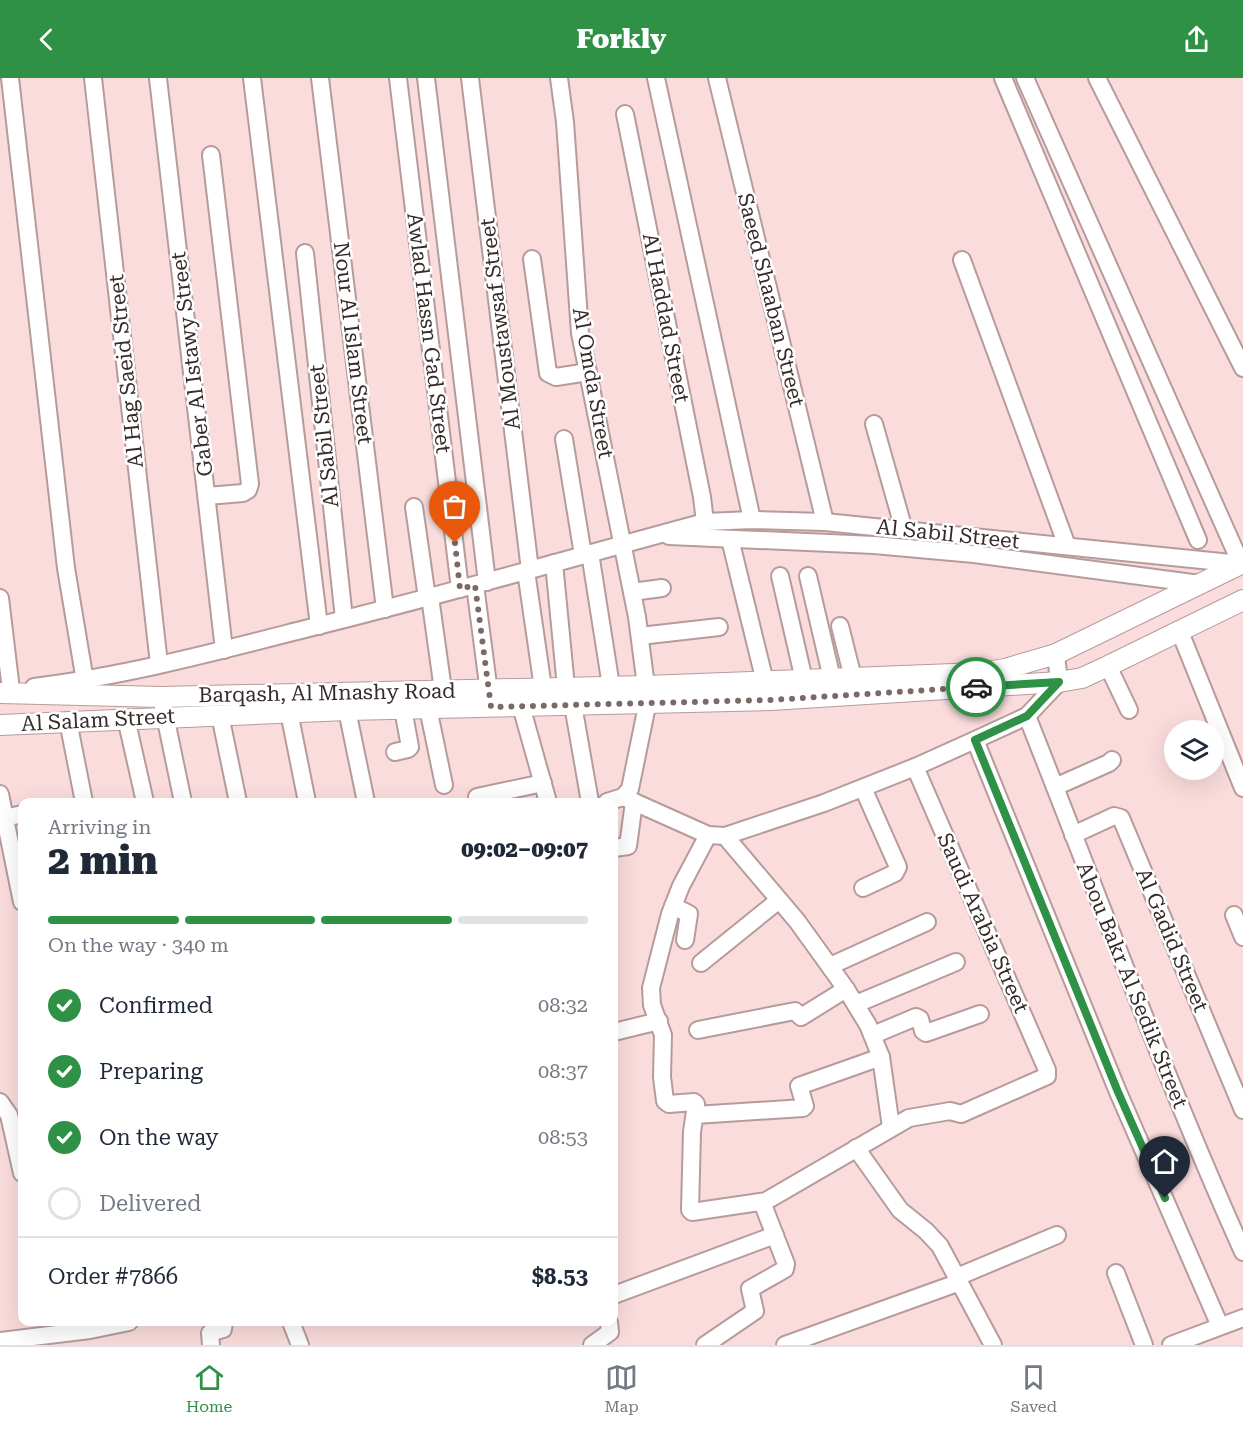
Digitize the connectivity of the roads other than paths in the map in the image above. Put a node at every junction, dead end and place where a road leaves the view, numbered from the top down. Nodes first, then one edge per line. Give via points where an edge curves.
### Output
1 (10, 78) edge
2 (93, 78) edge
3 (158, 78) edge
4 (252, 78) edge
5 (320, 78) edge
6 (398, 78) edge
7 (426, 78) edge
8 (470, 78) edge
9 (559, 78) edge
10 (656, 78) edge
11 (717, 78) edge
12 (1003, 78) edge
13 (1025, 78) edge
14 (1097, 78) edge
15 (625, 114) dead end
16 (212, 155) dead end
17 (305, 253) dead end
18 (532, 259) dead end
19 (962, 260) dead end
20 (1243, 368) edge
21 (588, 372) junction
22 (874, 424) dead end
23 (564, 440) dead end
24 (207, 496) junction
25 (414, 507) dead end
26 (752, 519) junction
27 (705, 522) junction
28 (825, 522) junction
29 (904, 530) junction
30 (656, 535) junction
31 (730, 539) junction
32 (1198, 540) dead end
33 (622, 544) junction
34 (1067, 546) junction
35 (587, 554) junction
36 (554, 563) junction
37 (1242, 563) edge
38 (528, 570) junction
39 (780, 576) dead end
40 (808, 576) dead end
41 (1200, 584) junction
42 (474, 585) junction
43 (662, 588) dead end
44 (632, 592) junction
45 (0, 598) edge
46 (428, 598) junction
47 (1243, 600) edge
48 (385, 609) junction
49 (344, 619) junction
50 (319, 626) junction
51 (840, 626) dead end
52 (718, 627) dead end
53 (1180, 632) junction
54 (640, 636) junction
55 (224, 650) junction
56 (1056, 654) junction
57 (159, 664) junction
58 (1108, 666) junction
59 (853, 678) junction
60 (832, 679) junction
61 (804, 680) junction
62 (85, 681) junction
63 (765, 682) junction
64 (1059, 682) junction
65 (611, 686) junction
66 (543, 688) junction
67 (443, 690) junction
68 (4, 691) edge
69 (649, 692) junction
70 (570, 696) junction
71 (490, 698) junction
72 (163, 706) junction
73 (521, 706) junction
74 (428, 708) junction
75 (403, 709) junction
76 (347, 710) junction
77 (1129, 710) dead end
78 (289, 712) junction
79 (220, 715) junction
80 (1027, 716) junction
81 (126, 718) junction
82 (68, 721) junction
83 (0, 725) edge
84 (975, 740) junction
85 (395, 752) dead end
86 (1112, 760) dead end
87 (915, 767) junction
88 (543, 783) junction
89 (444, 784) dead end
90 (1055, 787) junction
91 (863, 788) junction
92 (1243, 788) edge
93 (0, 794) edge
94 (477, 797) dead end
95 (83, 798) edge
96 (144, 798) edge
97 (182, 798) edge
98 (237, 798) edge
99 (306, 798) edge
100 (365, 798) edge
101 (548, 798) edge
102 (589, 798) edge
103 (628, 799) junction
104 (618, 800) edge
105 (18, 815) edge
106 (4, 818) junction
107 (708, 835) junction
108 (1073, 835) junction
109 (725, 836) junction
110 (618, 847) edge
111 (18, 883) edge
112 (863, 888) dead end
113 (779, 900) junction
114 (673, 906) junction
115 (1233, 915) dead end
116 (927, 922) dead end
117 (1243, 937) edge
118 (686, 940) dead end
119 (956, 962) dead end
120 (701, 963) dead end
121 (830, 966) junction
122 (846, 990) junction
123 (856, 1004) junction
124 (980, 1014) dead end
125 (659, 1021) junction
126 (698, 1030) dead end
127 (618, 1031) edge
128 (873, 1035) junction
129 (881, 1057) junction
130 (0, 1102) edge
131 (1243, 1110) edge
132 (695, 1115) junction
133 (891, 1127) junction
134 (856, 1148) junction
135 (18, 1155) edge
136 (762, 1202) junction
137 (775, 1235) junction
138 (1057, 1235) dead end
139 (1243, 1252) edge
140 (1116, 1273) dead end
141 (958, 1280) junction
142 (618, 1294) edge
143 (1243, 1317) edge
144 (113, 1326) edge
145 (223, 1326) edge
146 (293, 1326) edge
147 (609, 1326) edge
148 (1220, 1326) junction
149 (54, 1334) edge
150 (93, 1337) edge
151 (0, 1341) edge
152 (1191, 1341) edge
153 (22, 1342) edge
154 (211, 1345) edge
155 (300, 1345) edge
156 (591, 1345) edge
157 (705, 1345) edge
158 (785, 1345) edge
159 (993, 1345) edge
160 (1144, 1345) edge
161 (1171, 1345) edge

1 - 62 street via 66,568
2 - 57 street, Al Hag Saeid Street
3 - 24 street, Gaber Al Istawy Street
4 - 50 street
5 - 48 street, Nour Al Islam Street
6 - 42 street, Awlad Hassn Gad Street
7 - 42 street
8 - 38 street, Al Moustawsaf Street
9 - 21 street, Al Omda Street via 580,333
10 - 26 street
11 - 28 street, Saeed Shaaban Street
12 - 32 street
13 - 37 street
14 - 20 street
15 - 27 street, Al Haddad Street
16 - 24 street via 250,484 243,493
17 - 49 street, Al Sabil Street
18 - 21 street via 548,373 556,377
19 - 34 street
21 - 33 street, Al Omda Street
22 - 29 street
23 - 35 street
24 - 55 street, Gaber Al Istawy Street
25 - 46 street
26 - 27 street, Al Sabil Street
26 - 28 street, Al Sabil Street
27 - 30 street, Al Sabil Street
28 - 29 street, Al Sabil Street
29 - 34 street, Al Sabil Street
30 - 31 street, Al Sabil Street
30 - 33 street, Al Sabil Street
31 - 41 street, Al Sabil Street via 863,544 974,554
31 - 63 street
33 - 35 street, Al Sabil Street
33 - 44 street, Al Omda Street
34 - 37 street, Al Sabil Street
35 - 36 street, Al Sabil Street
35 - 65 street
36 - 38 street, Al Sabil Street
36 - 70 street
37 - 41 street, Barqash, Al Mnashy Road
38 - 42 street, Al Sabil Street
38 - 66 street, Al Moustawsaf Street
39 - 61 street
40 - 60 street
41 - 56 street, Barqash, Al Mnashy Road
42 - 46 street, Al Sabil Street
42 - 71 street
43 - 44 street
44 - 54 street, Al Omda Street
45 - 68 street
46 - 48 street, Al Sabil Street
46 - 67 street
47 - 53 street
48 - 49 street, Al Sabil Street
49 - 50 street, Al Sabil Street
50 - 55 street, Al Sabil Street
51 - 59 street
52 - 54 street
53 - 58 street
53 - 92 street
54 - 69 street, Al Omda Street
55 - 57 street, Al Sabil Street
56 - 59 street, Barqash, Al Mnashy Road via 979,673
56 - 64 street
57 - 62 street, Al Sabil Street
58 - 64 street via 1082,678
58 - 77 street
59 - 60 street, Barqash, Al Mnashy Road
60 - 61 street, Barqash, Al Mnashy Road
61 - 63 street, Barqash, Al Mnashy Road
62 - 68 street, Al Sabil Street
63 - 69 street, Barqash, Al Mnashy Road
64 - 69 street, Al Salam Street via 782,699
64 - 80 street
65 - 69 street, Barqash, Al Mnashy Road
65 - 70 street, Barqash, Al Mnashy Road
66 - 70 street, Barqash, Al Mnashy Road
66 - 71 street, Barqash, Al Mnashy Road
67 - 71 street, Barqash, Al Mnashy Road
67 - 72 street, Barqash, Al Mnashy Road
68 - 72 street, Barqash, Al Mnashy Road
69 - 70 street, Al Salam Street
69 - 103 street, Al Omda Street
70 - 73 street, Al Salam Street
70 - 102 street
71 - 73 street, Al Salam Street
71 - 74 street, Al Salam Street
72 - 79 street, Al Salam Street
72 - 81 street, Al Salam Street
72 - 97 street
73 - 88 street
74 - 75 street, Al Salam Street
74 - 89 street
75 - 76 street, Al Salam Street
75 - 85 street via 410,747
76 - 78 street, Al Salam Street
76 - 100 street
78 - 79 street, Al Salam Street
78 - 99 street
79 - 98 street
80 - 84 street
80 - 90 street, Abou Bakr Al Sedik Street
81 - 82 street, Al Salam Street
81 - 96 street
82 - 83 street, Al Salam Street
82 - 95 street
84 - 87 street
84 - 148 street via 1118,1092
86 - 90 street
87 - 91 street
87 - 133 street, Saudi Arabia Street via 1048,1074 961,1114 950,1111 912,1117
88 - 94 street
88 - 101 street
90 - 108 street, Abou Bakr Al Sedik Street
91 - 109 street
91 - 112 street via 898,867 896,873
93 - 106 street
103 - 104 street
103 - 107 street
103 - 110 street, Al Omda Street via 628,846
105 - 106 street
106 - 111 street
107 - 109 street
107 - 114 street
108 - 131 street, Al Gadid Street via 1114,816 1120,818
108 - 139 street, Abou Bakr Al Sedik Street via 1198,1151
109 - 113 street
113 - 120 street
113 - 121 street
114 - 118 street via 689,914
114 - 125 street via 650,995
115 - 117 street
116 - 121 street
119 - 123 street
121 - 122 street
122 - 123 street
122 - 126 street via 802,1016 795,1011
123 - 128 street
124 - 128 street via 926,1033 916,1017
125 - 127 street
125 - 132 street via 664,1039 664,1100 670,1104 695,1102
128 - 129 street
129 - 132 street via 799,1086 803,1108
129 - 133 street
130 - 135 street via 9,1115
132 - 136 street via 690,1210
133 - 134 street
134 - 136 street
134 - 141 street via 900,1210 939,1246
136 - 137 street
137 - 142 street
137 - 157 street via 785,1269 750,1289 755,1311
138 - 141 street
140 - 160 street
141 - 158 street
141 - 159 street
143 - 148 street
144 - 150 street
145 - 154 street via 209,1334
146 - 155 street
147 - 156 street via 610,1332
148 - 152 street
149 - 150 street
149 - 153 street
151 - 153 street
152 - 161 street

